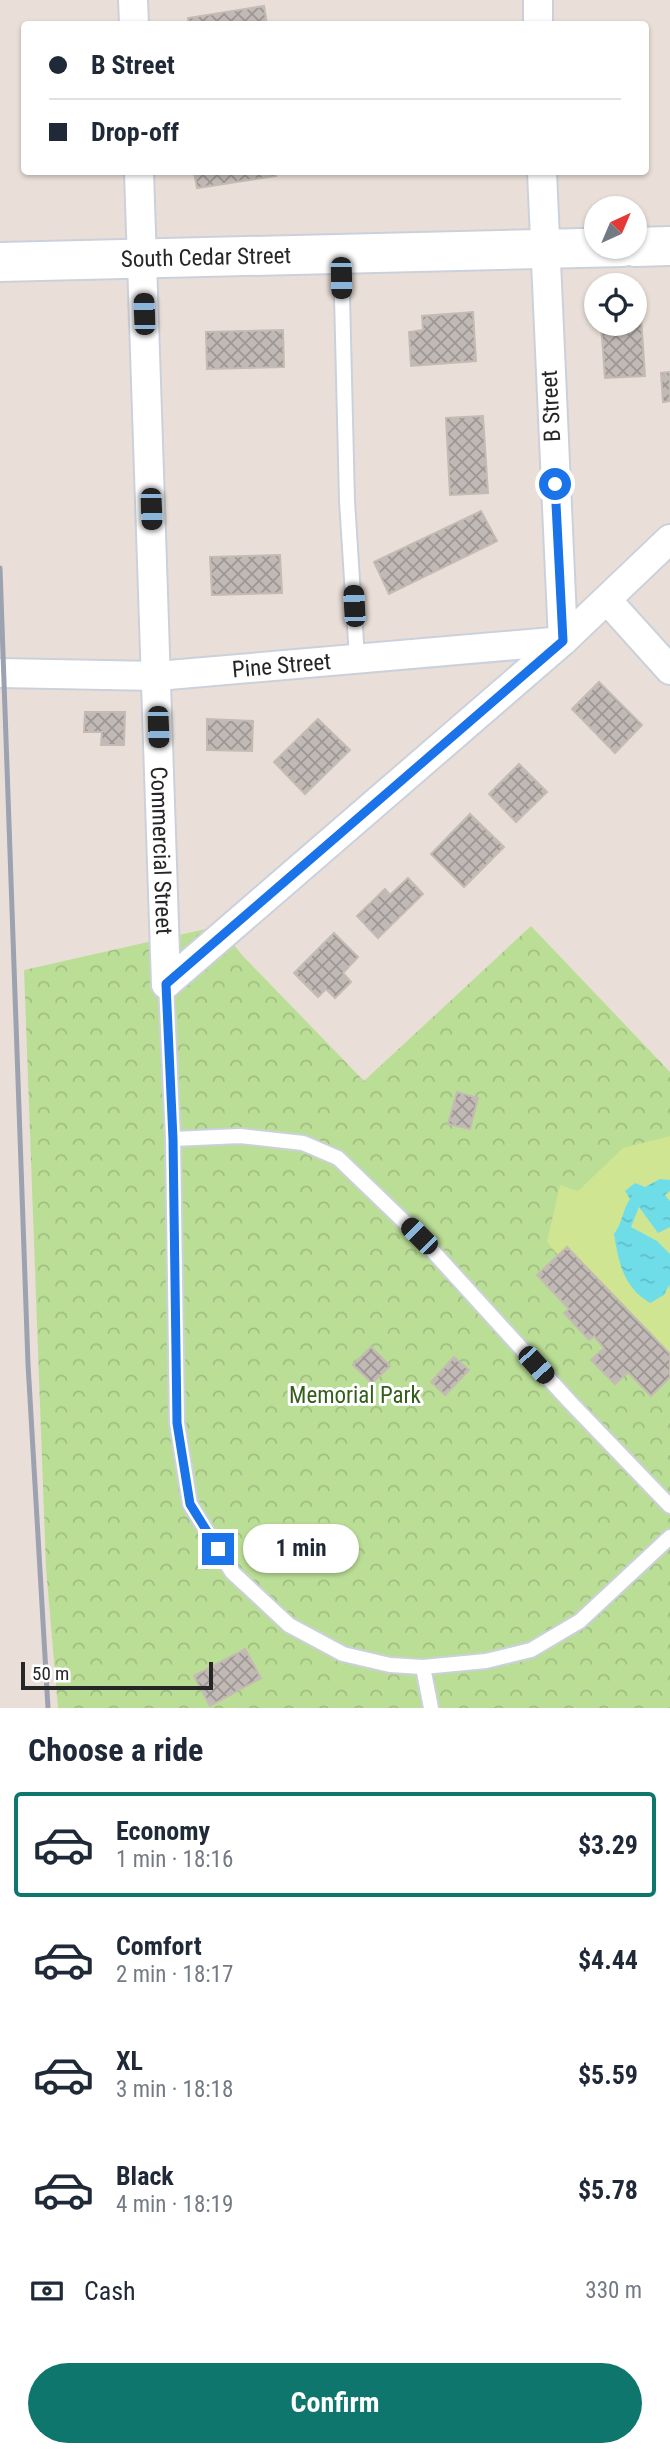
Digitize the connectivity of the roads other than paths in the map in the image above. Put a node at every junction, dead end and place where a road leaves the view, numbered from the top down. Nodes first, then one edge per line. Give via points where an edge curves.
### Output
1 (133, 0) edge
2 (538, 0) edge
3 (134, 21) edge
4 (538, 21) edge
5 (139, 175) edge
6 (542, 175) edge
7 (670, 246) edge
8 (584, 247) edge
9 (648, 247) edge
10 (544, 248) junction
11 (341, 253) junction
12 (142, 258) junction
13 (0, 262) edge
14 (670, 539) edge
15 (607, 600) junction
16 (563, 641) junction
17 (357, 659) junction
18 (670, 670) edge
19 (0, 673) edge
20 (157, 676) junction
21 (166, 984) junction
22 (173, 1139) junction
23 (670, 1506) edge
24 (670, 1537) edge
25 (424, 1667) junction
26 (431, 1708) edge

1 - 3 street
2 - 4 street
5 - 12 street, Commercial Street
6 - 10 street, B Street
7 - 9 main road
8 - 10 main road, South Cedar Street
10 - 11 main road, South Cedar Street
10 - 16 street, B Street
11 - 12 main road, South Cedar Street
11 - 17 lane via 347,501
12 - 13 main road, South Cedar Street
12 - 20 street, Commercial Street
14 - 15 street
15 - 16 street
15 - 18 street
16 - 17 street, Pine Street
16 - 21 street
17 - 20 street, Pine Street
19 - 20 street, Pine Street
20 - 21 street, Commercial Street
21 - 22 lane
22 - 23 lane via 240,1136 303,1143 338,1158 419,1236
22 - 25 lane via 177,1423 190,1504 232,1572 289,1625 343,1654
24 - 25 lane via 580,1620 531,1650 486,1661
25 - 26 lane

